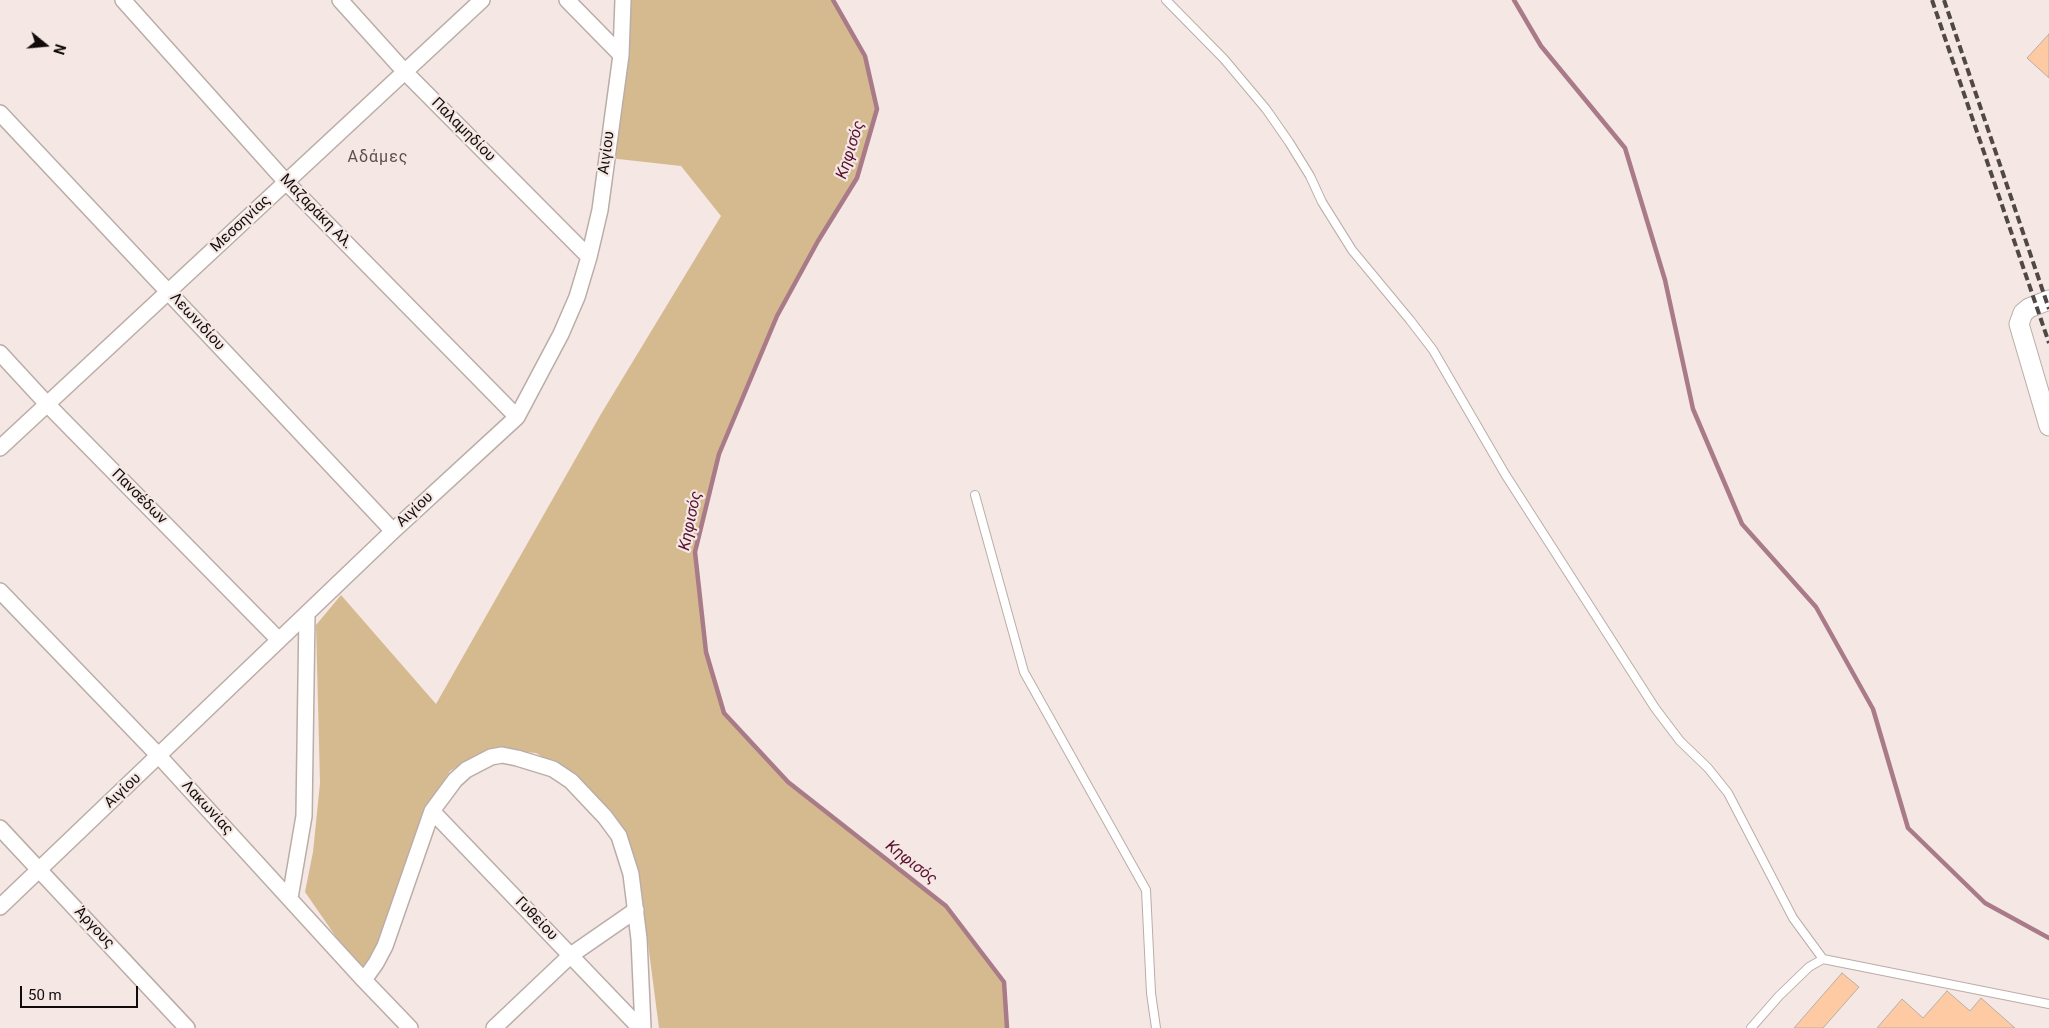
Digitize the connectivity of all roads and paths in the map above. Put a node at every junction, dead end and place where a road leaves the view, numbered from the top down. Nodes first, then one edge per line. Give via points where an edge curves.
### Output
1 (123, 0) edge
2 (340, 0) edge
3 (482, 0) edge
4 (568, 0) edge
5 (623, 0) edge
6 (1166, 0) edge
7 (620, 55) junction
8 (405, 72) junction
9 (0, 114) edge
10 (286, 182) junction
11 (589, 257) junction
12 (168, 292) junction
13 (2049, 300) edge
14 (0, 353) edge
15 (47, 404) junction
16 (516, 417) junction
17 (2049, 426) edge
18 (0, 448) edge
19 (975, 495) dead end
20 (393, 531) junction
21 (0, 591) edge
22 (307, 614) junction
23 (279, 640) junction
24 (159, 756) junction
25 (432, 811) junction
26 (0, 828) edge
27 (39, 870) junction
28 (290, 898) junction
29 (0, 907) edge
30 (636, 910) junction
31 (570, 955) junction
32 (1823, 959) junction
33 (364, 980) junction
34 (2049, 1004) edge
35 (187, 1028) edge
36 (410, 1028) edge
37 (494, 1028) edge
38 (641, 1028) edge
39 (1156, 1028) edge
40 (1751, 1028) edge

1 - 10 street, Μαζαράκη Αλ.
2 - 8 street, Παλαμηδίου
3 - 8 street, Μεσσηνίας
4 - 7 street
5 - 7 street, Αιγίου
6 - 32 lane via 1224,59 1266,109 1310,176 1352,250 1432,350 1505,474 1654,708 1728,793 1794,918
7 - 11 street, Αιγίου via 600,210
8 - 10 street, Μεσσηνίας
8 - 11 street, Παλαμηδίου
9 - 12 street, Λεωνιδίου
10 - 12 street, Μεσσηνίας
10 - 16 street, Μαζαράκη Αλ.
11 - 16 street, Αιγίου via 561,334
12 - 15 street, Μεσσηνίας
12 - 20 street, Λεωνιδίου
13 - 17 street via 2029,308 2019,324
14 - 15 street, Πανσέδων
15 - 18 street, Μεσσηνίας
15 - 23 street, Πανσέδων
16 - 20 street, Αιγίου
19 - 39 lane via 1024,672 1146,890
20 - 22 street, Αιγίου
21 - 24 street, Λακωνίας
22 - 23 street, Αιγίου
22 - 28 street via 304,816
23 - 24 street, Αιγίου
24 - 27 street, Αιγίου
24 - 28 street, Λακωνίας
25 - 30 street via 454,780 491,757 502,755 553,769 592,802 619,836 631,874
25 - 31 street, Γυθείου
25 - 33 street via 385,946
26 - 27 street, Άργους
27 - 29 street, Αιγίου
27 - 35 street, Άργους
28 - 33 street, Λακωνίας
30 - 31 street
30 - 38 street
31 - 37 street
31 - 38 street, Γυθείου
32 - 34 lane
32 - 40 lane via 1809,967
33 - 36 street, Λακωνίας

